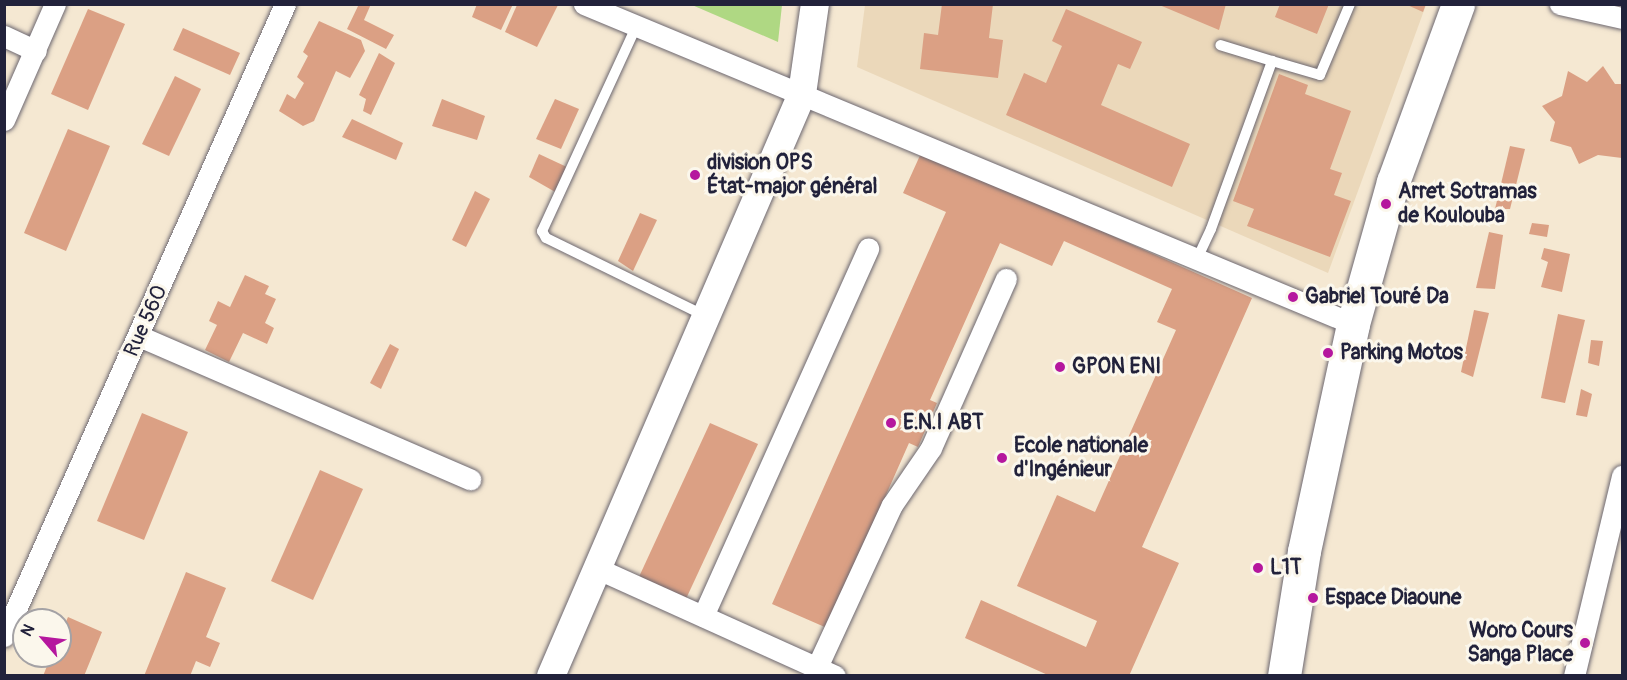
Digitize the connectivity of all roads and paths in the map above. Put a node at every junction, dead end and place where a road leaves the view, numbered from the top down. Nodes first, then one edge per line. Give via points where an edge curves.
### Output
1 (55, 4) edge
2 (285, 4) edge
3 (584, 4) edge
4 (815, 4) edge
5 (1350, 4) edge
6 (1458, 4) edge
7 (1560, 4) edge
8 (1623, 18) edge
9 (636, 27) junction
10 (4, 36) edge
11 (1220, 45) dead end
12 (36, 51) junction
13 (1272, 61) junction
14 (802, 94) junction
15 (4, 120) edge
16 (868, 248) dead end
17 (1197, 259) junction
18 (1006, 279) dead end
19 (705, 316) junction
20 (1353, 324) junction
21 (139, 336) junction
22 (1623, 476) edge
23 (470, 479) dead end
24 (596, 568) junction
25 (703, 616) junction
26 (4, 636) edge
27 (826, 671) edge
28 (551, 675) edge
29 (1284, 675) edge
30 (1574, 675) edge

1 - 12 street
2 - 21 street, Rue 560
3 - 9 street
4 - 14 street
5 - 13 lane via 1320,75
6 - 20 main road via 1393,182
7 - 8 street
9 - 14 street
9 - 19 lane via 542,231 546,238
10 - 12 street
11 - 13 lane
12 - 15 street
13 - 17 lane
14 - 17 street
14 - 19 street
16 - 25 street
17 - 20 street
18 - 27 street via 931,448 892,505
19 - 24 street
20 - 29 main road via 1304,551
21 - 23 street
21 - 26 street, Rue 560
22 - 30 street
24 - 25 street
24 - 28 street
25 - 27 street

